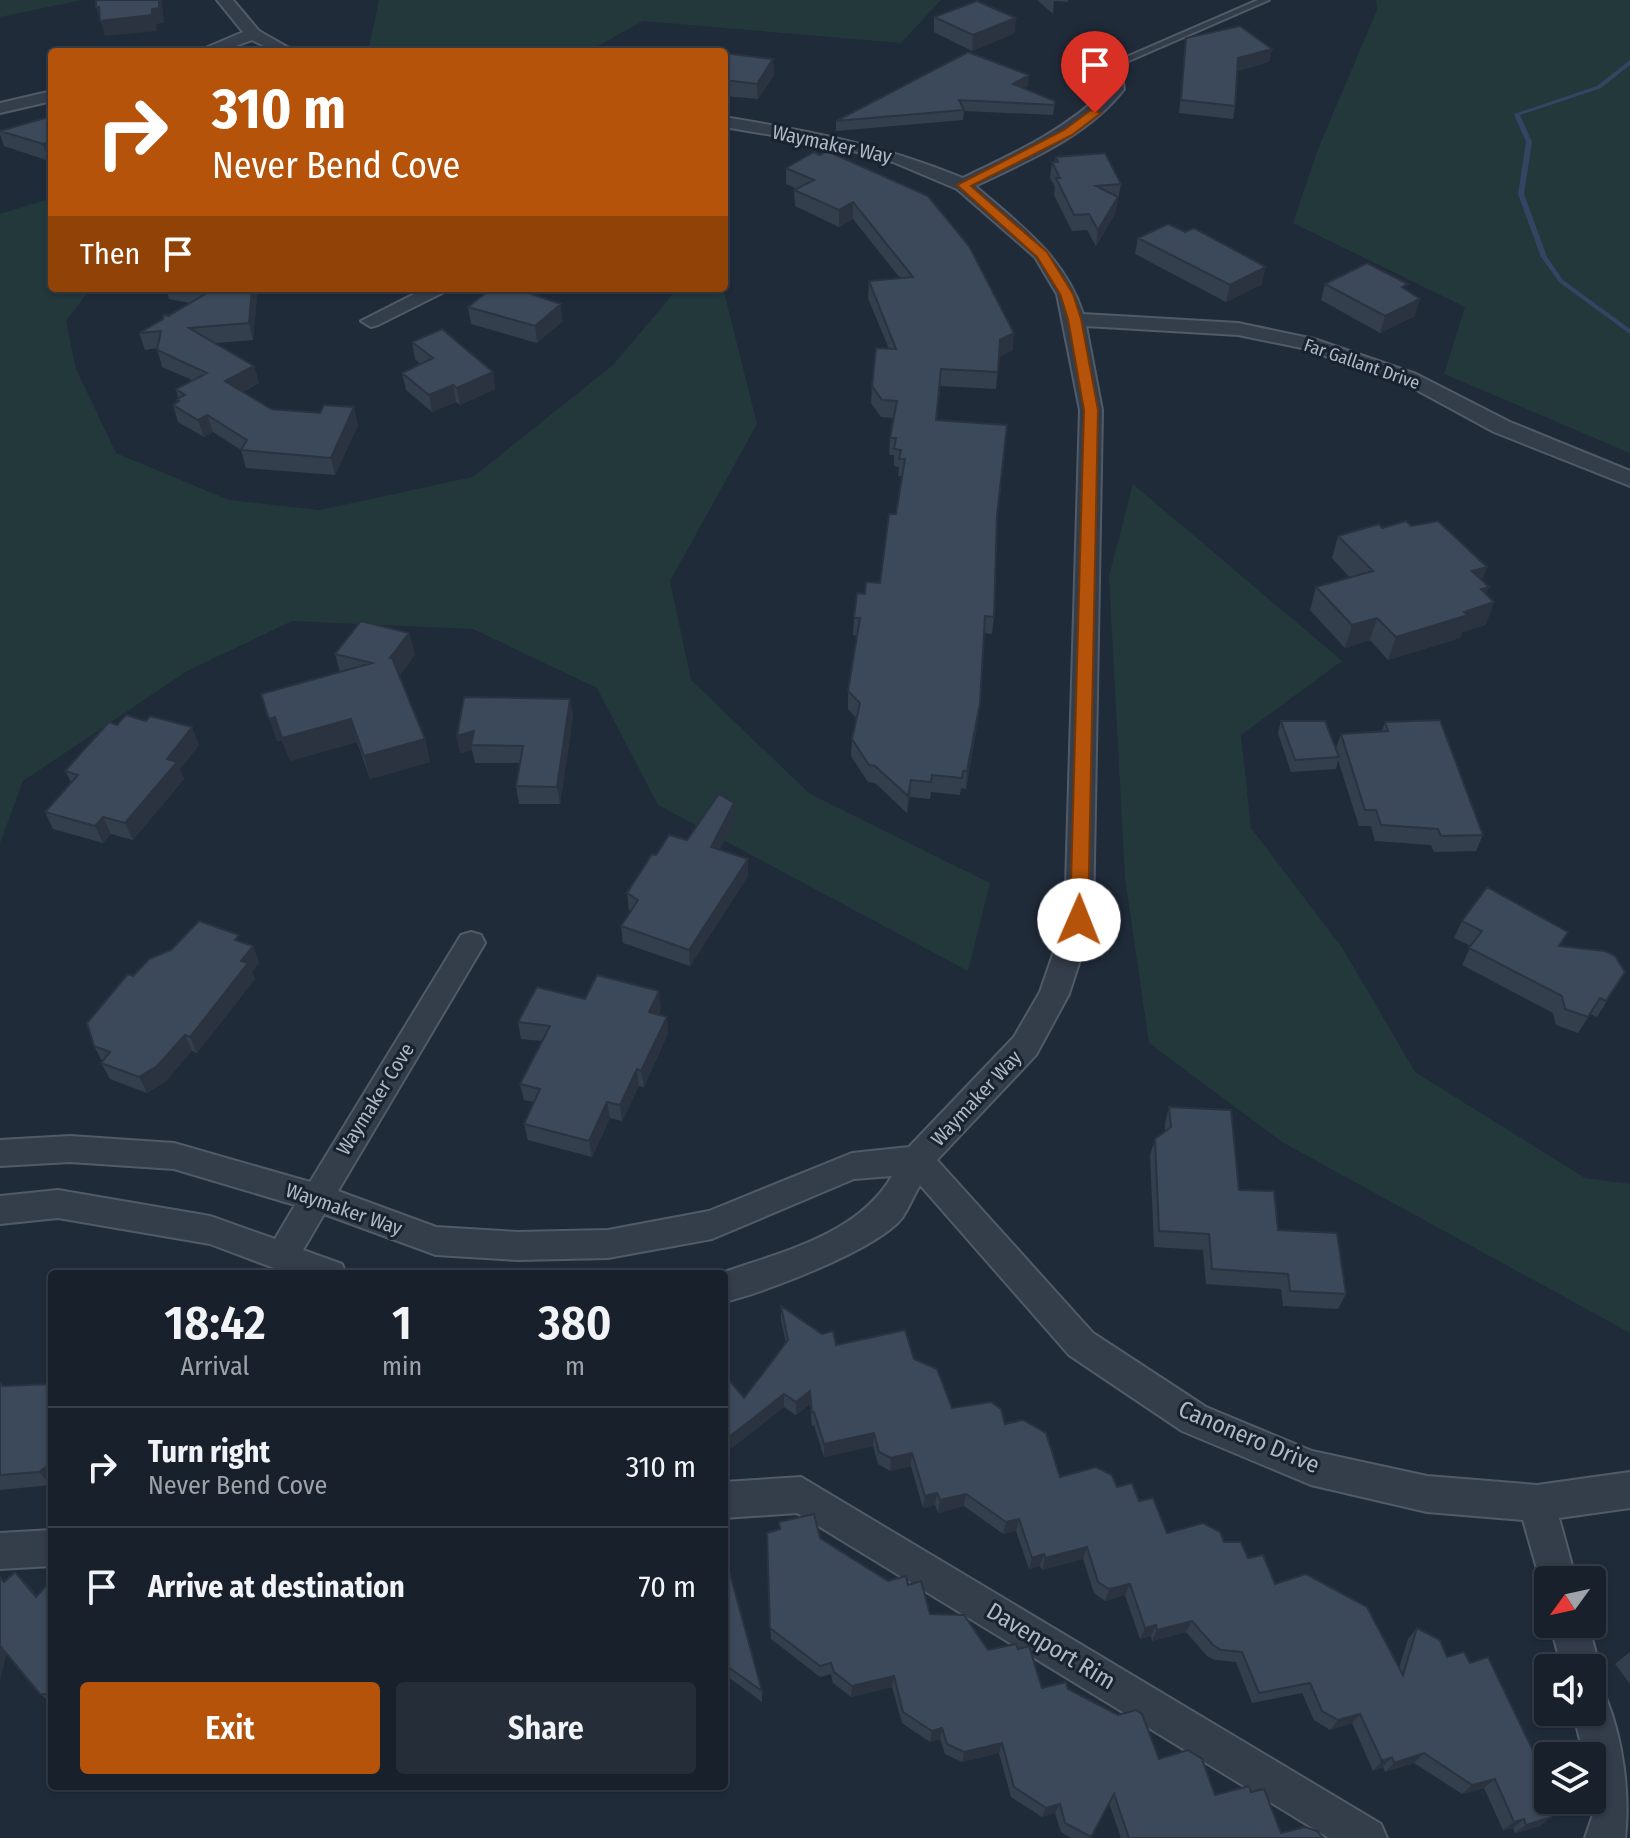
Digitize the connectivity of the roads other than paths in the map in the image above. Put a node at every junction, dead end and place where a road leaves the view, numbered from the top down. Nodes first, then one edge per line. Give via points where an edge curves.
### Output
1 (225, 0) edge
2 (1265, 0) edge
3 (253, 34) junction
4 (215, 48) edge
5 (280, 48) edge
6 (1112, 65) joint
7 (48, 97) edge
8 (0, 108) edge
9 (728, 123) edge
10 (963, 185) junction
11 (433, 292) edge
12 (1075, 319) junction
13 (371, 321) dead end
14 (1630, 479) edge
15 (471, 943) dead end
16 (0, 1153) edge
17 (917, 1160) junction
18 (315, 1197) junction
19 (0, 1210) edge
20 (282, 1256) junction
21 (319, 1270) edge
22 (728, 1286) edge
23 (1630, 1490) edge
24 (728, 1500) edge
25 (1537, 1503) junction
26 (48, 1548) edge
27 (0, 1551) edge
28 (1553, 1566) edge
29 (1596, 1726) edge
30 (1367, 1838) edge
31 (1605, 1838) edge

1 - 3 street
2 - 6 lane
3 - 4 street
3 - 5 street
6 - 10 street via 1116,89 1095,113 1068,133
7 - 8 street
9 - 10 street, Waymaker Way via 833,140 899,158
10 - 12 street, Waymaker Way via 1042,254 1067,294
11 - 13 street
12 - 14 street, Far Gallant Drive via 1238,329 1307,343 1409,378 1502,427
12 - 17 street, Waymaker Way via 1091,410 1079,920 1054,994 1025,1046
15 - 18 street, Waymaker Cove
16 - 18 street, Waymaker Way via 70,1149 174,1156
17 - 18 street, Waymaker Way via 852,1166 712,1225 608,1244 436,1241
17 - 22 street, Waymaker Way via 889,1210 838,1244
17 - 25 street, Canonero Drive via 1081,1344 1194,1419 1311,1468 1427,1494
18 - 20 street, Waymaker Cove
19 - 20 street via 58,1204 210,1230
20 - 21 street
23 - 25 street, Canonero Drive
24 - 30 street, Davenport Rim via 801,1495
25 - 28 street
26 - 27 street
29 - 31 street via 1616,1806

